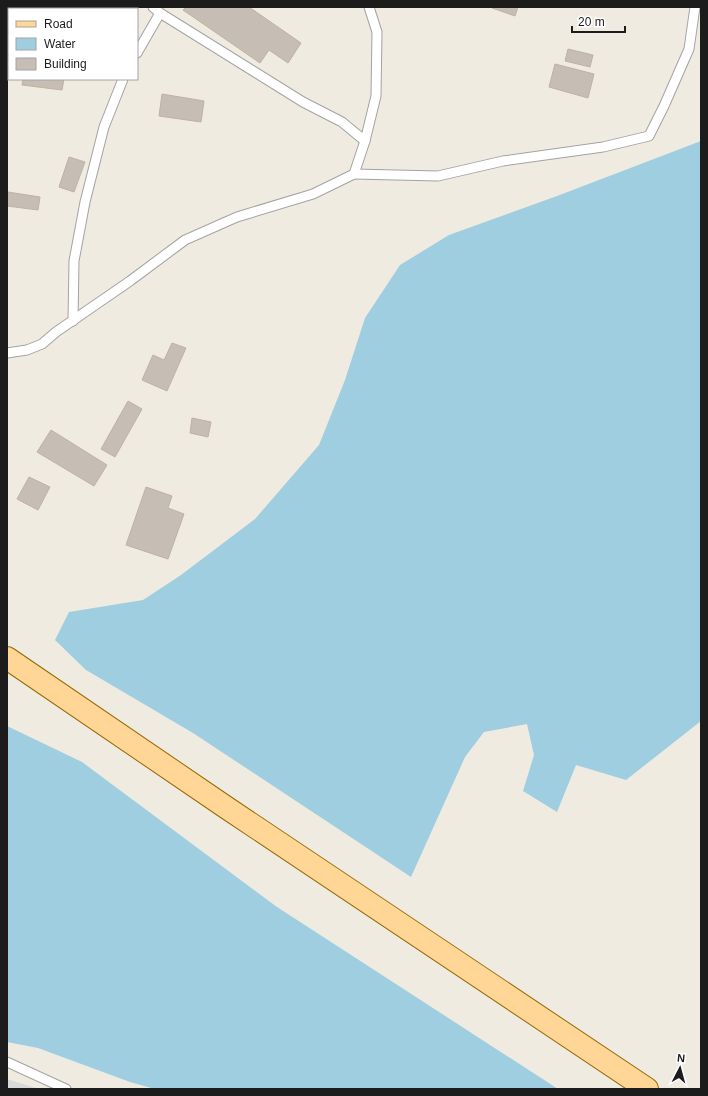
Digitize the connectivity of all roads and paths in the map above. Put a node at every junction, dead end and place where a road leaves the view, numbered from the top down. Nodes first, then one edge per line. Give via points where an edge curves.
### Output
1 (369, 7) edge
2 (696, 7) edge
3 (157, 10) edge
4 (138, 51) edge
5 (123, 80) edge
6 (366, 141) junction
7 (354, 174) junction
8 (73, 321) junction
9 (7, 352) edge
10 (7, 658) edge
11 (7, 1062) edge
12 (644, 1088) edge
13 (66, 1089) edge

1 - 6 lane via 378,32 378,61 376,96
2 - 7 lane via 689,49 649,136 603,148 503,161 438,176
3 - 4 lane
3 - 6 lane via 303,102 342,122
5 - 8 lane via 104,127 85,202 74,261
6 - 7 lane
7 - 8 lane via 313,194 237,217 185,240
8 - 9 lane via 42,344 27,350
10 - 12 main road
11 - 13 lane

